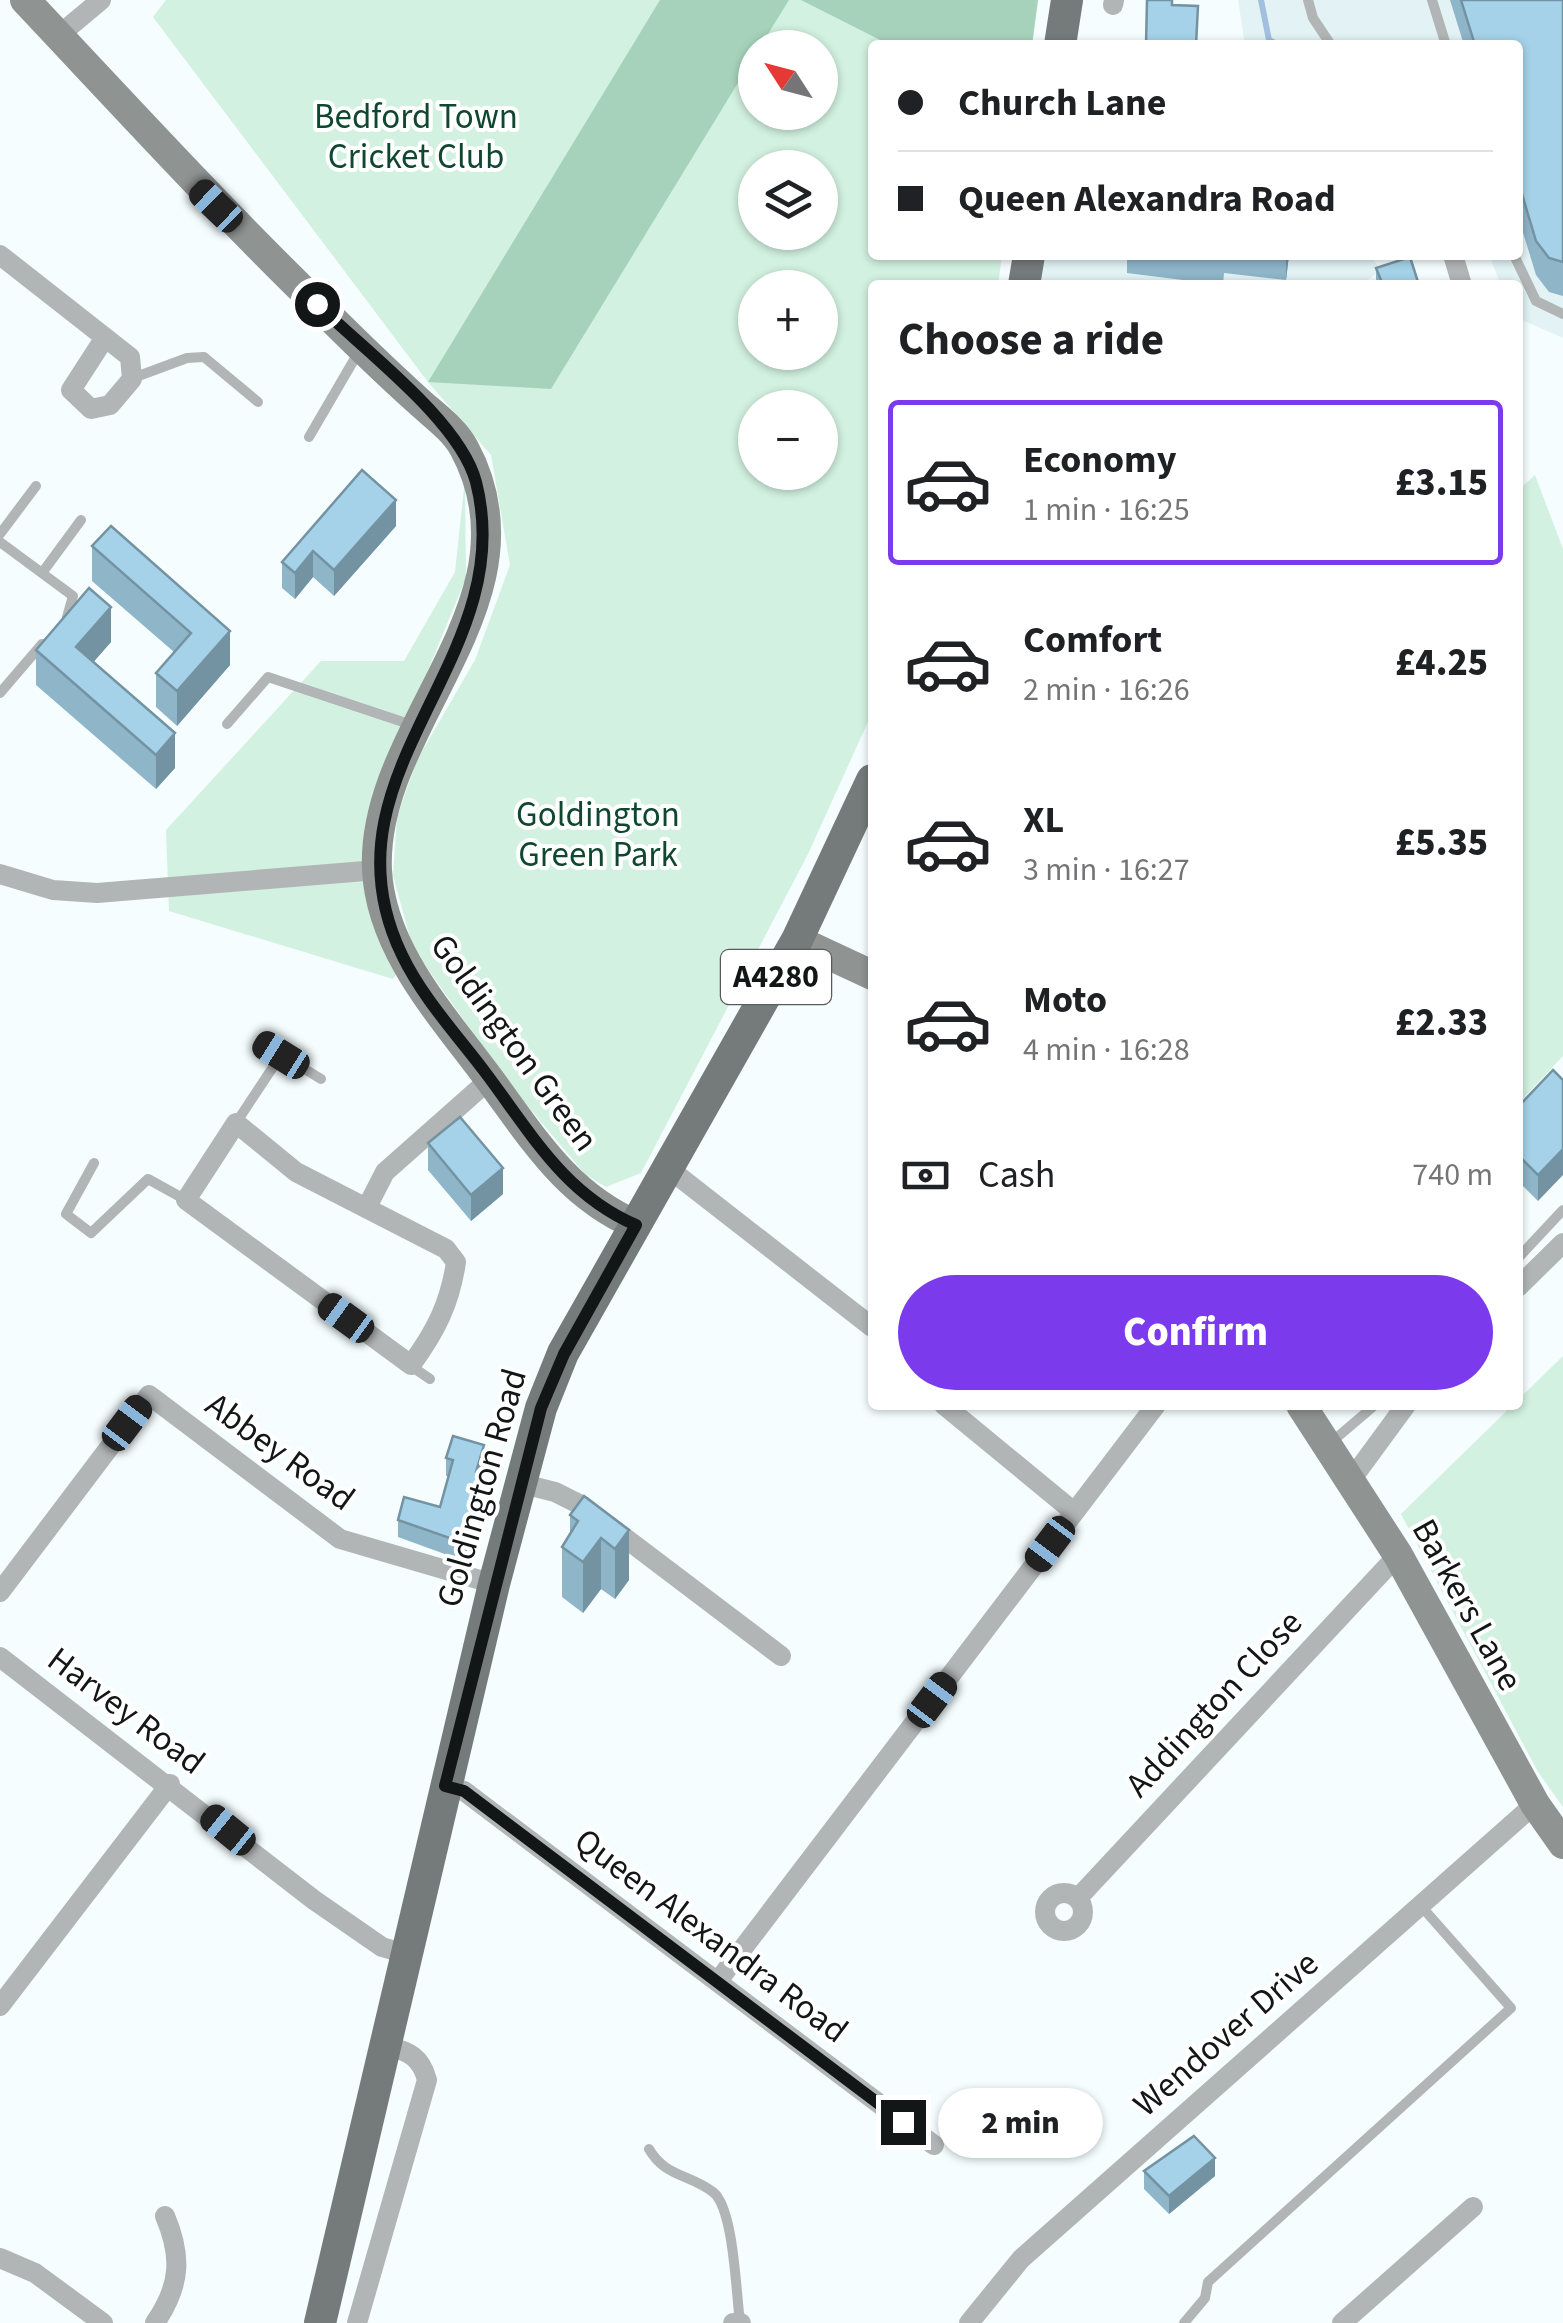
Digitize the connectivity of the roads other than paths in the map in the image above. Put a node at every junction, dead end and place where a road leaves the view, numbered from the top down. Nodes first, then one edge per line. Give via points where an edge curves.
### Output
1 (24, 0) edge
2 (101, 0) edge
3 (1067, 0) edge
4 (1308, 0) edge
5 (1432, 0) edge
6 (58, 36) junction
7 (1061, 40) edge
8 (1328, 40) edge
9 (1444, 40) edge
10 (0, 255) edge
11 (1516, 260) edge
12 (1563, 314) edge
13 (104, 339) junction
14 (362, 348) junction
15 (132, 378) junction
16 (258, 402) dead end
17 (308, 438) dead end
18 (36, 486) dead end
19 (80, 520) dead end
20 (0, 534) edge
21 (0, 542) edge
22 (42, 573) junction
23 (0, 693) edge
24 (227, 724) dead end
25 (418, 728) junction
26 (868, 789) edge
27 (377, 870) junction
28 (0, 874) edge
29 (797, 940) junction
30 (868, 973) edge
31 (264, 1044) dead end
32 (281, 1055) junction
33 (321, 1079) dead end
34 (490, 1079) junction
35 (236, 1123) junction
36 (94, 1163) dead end
37 (668, 1168) junction
38 (186, 1200) junction
39 (367, 1207) junction
40 (1563, 1210) edge
41 (636, 1225) junction
42 (1563, 1242) edge
43 (1523, 1253) edge
44 (1523, 1282) edge
45 (868, 1324) edge
46 (411, 1365) junction
47 (430, 1379) dead end
48 (950, 1410) edge
49 (1152, 1410) edge
50 (1304, 1410) edge
51 (1369, 1410) edge
52 (1402, 1410) edge
53 (1328, 1446) junction
54 (1350, 1480) junction
55 (520, 1484) junction
56 (1074, 1512) junction
57 (1398, 1555) junction
58 (494, 1584) junction
59 (0, 1592) edge
60 (780, 1656) dead end
61 (0, 1657) edge
62 (170, 1784) junction
63 (445, 1786) junction
64 (1535, 1804) junction
65 (1563, 1844) edge
66 (1078, 1898) dead end
67 (1420, 1905) junction
68 (406, 1954) junction
69 (718, 1981) junction
70 (0, 2006) edge
71 (386, 2046) junction
72 (934, 2145) dead end
73 (649, 2149) dead end
74 (1473, 2207) dead end
75 (164, 2216) dead end
76 (2, 2262) edge
77 (103, 2323) edge
78 (155, 2323) edge
79 (320, 2323) edge
80 (358, 2323) edge
81 (738, 2323) edge
82 (969, 2323) edge
83 (1184, 2323) edge
84 (1342, 2323) edge

1 - 6 street, Goldington Green
2 - 6 street
3 - 7 main road
4 - 8 lane
5 - 9 lane
6 - 14 street, Goldington Green via 188,178
10 - 13 street
11 - 12 lane via 1536,301
13 - 15 street via 130,357
13 - 15 street via 74,378 76,399 102,410
14 - 17 lane
14 - 25 street, Goldington Green via 464,448 484,521 482,573 467,626
15 - 16 lane via 204,357
18 - 20 lane
19 - 22 lane
21 - 22 lane
22 - 23 lane via 73,596 74,604
24 - 25 lane via 268,677
25 - 27 street, Goldington Green via 382,820
26 - 29 main road, Goldington Road / A4280
27 - 28 street via 96,893 53,890
27 - 34 street, Goldington Green via 402,956
29 - 30 street
29 - 37 main road, Goldington Road / A4280
31 - 32 lane
32 - 33 lane
32 - 35 lane
34 - 39 street via 385,1172
34 - 41 street, Goldington Green via 568,1182 606,1212
35 - 38 street
35 - 39 street via 296,1172
36 - 38 lane via 66,1214 91,1233 148,1178
37 - 41 main road, Goldington Road / A4280
37 - 45 street
38 - 46 street
39 - 46 street via 446,1249 456,1262 451,1298
40 - 43 lane
41 - 55 main road, Goldington Road / A4280 via 564,1354
42 - 44 street
46 - 47 lane
48 - 56 street
49 - 56 street
50 - 53 street, Barkers Lane
51 - 53 lane
52 - 54 street
53 - 54 street, Barkers Lane
54 - 57 street, Barkers Lane
55 - 58 main road, Goldington Road / A4280
55 - 60 street via 584,1506
56 - 69 street
57 - 64 street, Barkers Lane
57 - 66 street, Addington Close
58 - 59 street, Abbey Road via 340,1539 148,1395
58 - 63 main road, Goldington Road / A4280
61 - 62 street, Harvey Road
62 - 68 street, Harvey Road via 314,1900 382,1947
62 - 70 street
63 - 68 main road, Goldington Road / A4280
63 - 69 street, Queen Alexandra Road via 464,1791
64 - 65 street, Barkers Lane
64 - 67 street, Wendover Drive
67 - 82 street, Wendover Drive via 1021,2259
67 - 83 lane via 1511,2008 1208,2282 1205,2298
68 - 71 main road, Goldington Road / A4280
69 - 72 street, Queen Alexandra Road
71 - 79 main road, Goldington Road / A4280
71 - 80 street via 422,2063 426,2080
73 - 81 lane via 663,2169 705,2186 724,2206
74 - 84 street
75 - 78 street via 180,2251 167,2305
76 - 77 street via 35,2273

